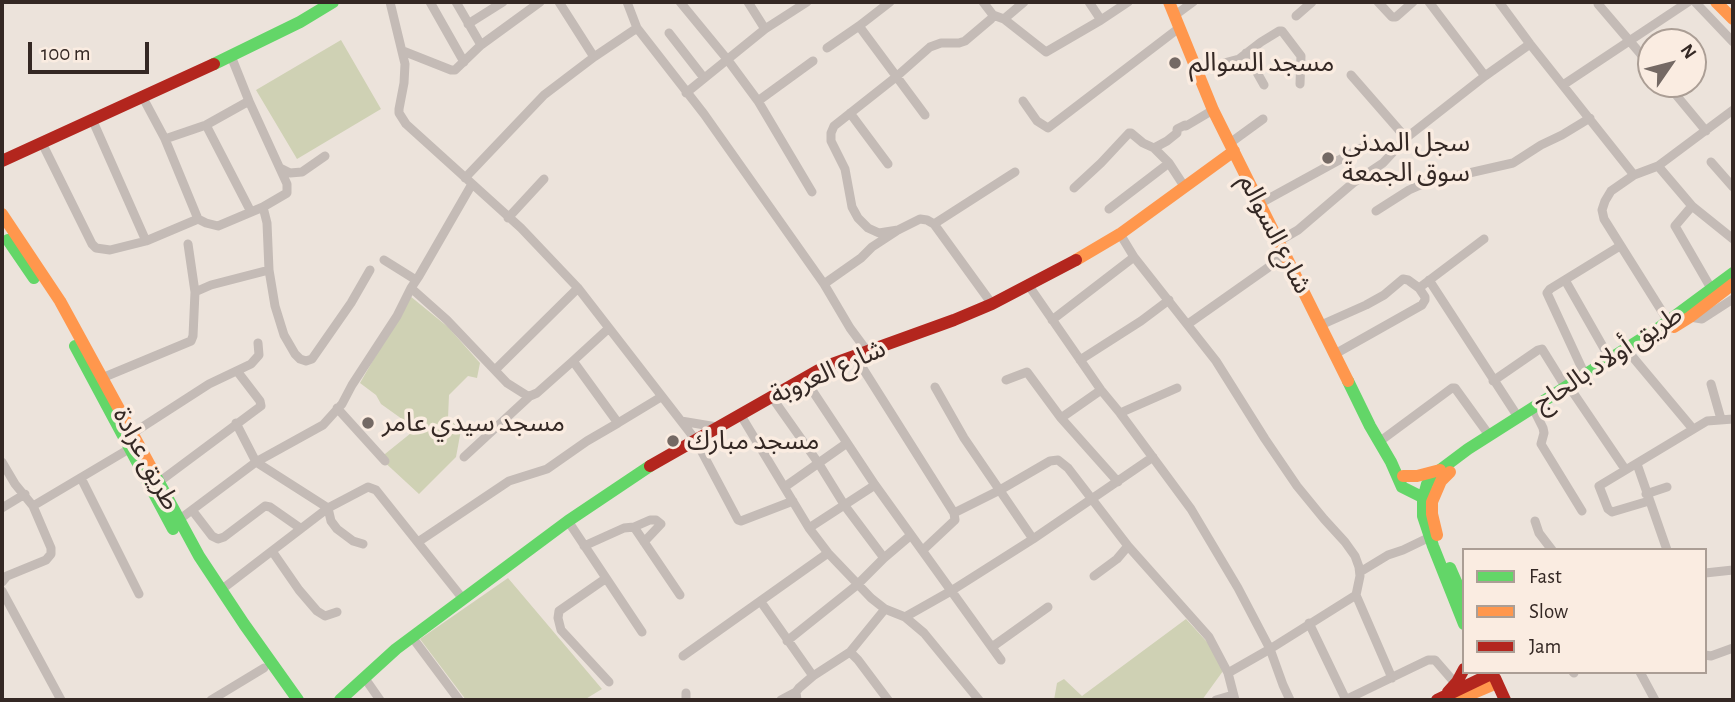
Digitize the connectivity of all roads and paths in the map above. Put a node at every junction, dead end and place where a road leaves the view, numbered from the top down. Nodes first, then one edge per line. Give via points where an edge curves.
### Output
1 (390, 2) edge
2 (430, 2) edge
3 (456, 2) edge
4 (540, 2) edge
5 (559, 2) edge
6 (626, 2) edge
7 (680, 2) edge
8 (748, 2) edge
9 (807, 2) edge
10 (890, 2) edge
11 (983, 2) edge
12 (1088, 2) edge
13 (1169, 2) edge
14 (1193, 2) edge
15 (1312, 2) edge
16 (1378, 2) edge
17 (1413, 2) edge
18 (1429, 2) edge
19 (1499, 2) edge
20 (1688, 2) edge
21 (1695, 2) edge
22 (1716, 2) edge
23 (499, 3) edge
24 (1020, 3) edge
25 (1125, 3) edge
26 (325, 4) edge
27 (1598, 4) dead end
28 (993, 15) junction
29 (1296, 16) dead end
30 (1004, 19) junction
31 (1733, 19) edge
32 (1101, 20) junction
33 (1177, 22) junction
34 (468, 24) junction
35 (859, 26) junction
36 (637, 28) junction
37 (765, 29) junction
38 (669, 33) dead end
39 (1629, 42) junction
40 (1733, 43) edge
41 (1530, 44) junction
42 (481, 45) junction
43 (827, 48) dead end
44 (403, 51) junction
45 (1637, 51) edge
46 (1246, 53) junction
47 (231, 56) junction
48 (594, 57) junction
49 (727, 59) junction
50 (813, 61) dead end
51 (464, 62) junction
52 (1198, 71) junction
53 (1352, 75) dead end
54 (1485, 76) junction
55 (896, 77) junction
56 (704, 78) junction
57 (1264, 85) dead end
58 (1300, 85) dead end
59 (1563, 85) junction
60 (686, 93) junction
61 (142, 96) junction
62 (1679, 98) edge
63 (249, 101) junction
64 (758, 101) junction
65 (1023, 102) dead end
66 (1213, 110) junction
67 (1733, 110) edge
68 (850, 113) junction
69 (925, 115) dead end
70 (1590, 118) junction
71 (92, 119) junction
72 (1263, 119) dead end
73 (206, 125) junction
74 (1706, 131) junction
75 (1406, 138) junction
76 (165, 139) junction
77 (42, 143) junction
78 (1232, 147) junction
79 (1154, 148) junction
80 (1361, 148) dead end
81 (325, 156) dead end
82 (2, 161) edge
83 (1711, 162) dead end
84 (1169, 163) junction
85 (888, 164) dead end
86 (1658, 166) junction
87 (280, 167) junction
88 (1015, 172) dead end
89 (1634, 175) junction
90 (544, 179) dead end
91 (469, 181) junction
92 (1184, 186) junction
93 (1733, 187) edge
94 (1074, 188) dead end
95 (812, 192) dead end
96 (1259, 204) junction
97 (1692, 206) junction
98 (263, 207) junction
99 (1109, 209) dead end
100 (1376, 211) dead end
101 (251, 212) junction
102 (2, 214) edge
103 (508, 218) junction
104 (198, 219) junction
105 (934, 224) junction
106 (2, 230) edge
107 (898, 230) junction
108 (1121, 234) junction
109 (1484, 239) dead end
110 (1733, 239) edge
111 (146, 241) junction
112 (1279, 241) junction
113 (188, 244) dead end
114 (1620, 246) junction
115 (1286, 255) junction
116 (1134, 257) junction
117 (384, 260) dead end
118 (269, 270) junction
119 (370, 270) dead end
120 (1733, 273) edge
121 (1429, 280) junction
122 (1564, 280) junction
123 (414, 284) junction
124 (824, 284) junction
125 (1733, 284) edge
126 (1029, 286) junction
127 (578, 288) junction
128 (1419, 289) junction
129 (1712, 290) junction
130 (194, 292) junction
131 (1733, 299) edge
132 (1169, 300) junction
133 (992, 304) junction
134 (1690, 317) junction
135 (1052, 320) junction
136 (1668, 321) junction
137 (1188, 324) junction
138 (1321, 326) junction
139 (609, 328) junction
140 (258, 343) dead end
141 (861, 353) junction
142 (1335, 354) junction
143 (1632, 355) junction
144 (1610, 359) junction
145 (1080, 360) junction
146 (573, 361) junction
147 (495, 370) junction
148 (237, 371) junction
149 (1585, 374) junction
150 (102, 378) junction
151 (804, 378) junction
152 (1006, 380) dead end
153 (1493, 380) junction
154 (1711, 384) dead end
155 (935, 387) dead end
156 (1177, 387) dead end
157 (1569, 389) junction
158 (1101, 390) junction
159 (530, 396) junction
160 (771, 396) junction
161 (662, 397) junction
162 (337, 408) junction
163 (1120, 412) junction
164 (740, 414) junction
165 (1536, 414) junction
166 (1518, 417) junction
167 (1061, 418) junction
168 (1721, 419) junction
169 (1733, 419) edge
170 (681, 421) junction
171 (618, 423) junction
172 (236, 424) junction
173 (717, 427) junction
174 (1693, 429) junction
175 (133, 433) junction
176 (695, 439) junction
177 (1379, 442) junction
178 (1483, 442) junction
179 (847, 443) junction
180 (129, 449) junction
181 (464, 457) dead end
182 (1153, 457) junction
183 (385, 461) dead end
184 (2, 462) edge
185 (256, 462) junction
186 (819, 464) junction
187 (1637, 464) junction
188 (1440, 470) junction
189 (1625, 470) junction
190 (81, 478) junction
191 (159, 482) junction
192 (1118, 482) junction
193 (1403, 482) junction
194 (875, 485) junction
195 (786, 486) junction
196 (1667, 487) dead end
197 (1000, 490) junction
198 (25, 494) junction
199 (1428, 497) junction
200 (1648, 497) junction
201 (1092, 499) junction
202 (793, 501) junction
203 (33, 506) junction
204 (845, 506) junction
205 (2, 508) edge
206 (328, 508) junction
207 (192, 510) junction
208 (1582, 511) dead end
209 (954, 513) junction
210 (1535, 521) dead end
211 (568, 522) junction
212 (175, 523) junction
213 (634, 527) junction
214 (300, 528) junction
215 (809, 528) junction
216 (1428, 533) junction
217 (911, 535) junction
218 (1033, 539) junction
219 (418, 542) junction
220 (644, 542) junction
221 (363, 544) dead end
222 (584, 546) junction
223 (1128, 547) junction
224 (1550, 548) edge
225 (1666, 548) edge
226 (923, 550) junction
227 (272, 551) junction
228 (828, 553) junction
229 (884, 558) junction
230 (1733, 570) edge
231 (1360, 572) junction
232 (1707, 573) edge
233 (1094, 576) dead end
234 (605, 579) junction
235 (2, 582) edge
236 (857, 585) junction
237 (221, 590) junction
238 (2, 591) edge
239 (951, 591) junction
240 (139, 594) dead end
241 (680, 595) dead end
242 (1356, 595) junction
243 (1462, 595) edge
244 (463, 599) junction
245 (761, 602) junction
246 (1048, 607) dead end
247 (885, 609) junction
248 (337, 612) dead end
249 (905, 617) junction
250 (1462, 619) edge
251 (1309, 623) junction
252 (642, 632) dead end
253 (412, 637) junction
254 (787, 641) junction
255 (992, 647) junction
256 (1733, 648) edge
257 (1270, 649) junction
258 (850, 652) junction
259 (1707, 655) edge
260 (683, 656) dead end
261 (1000, 660) dead end
262 (264, 668) junction
263 (1462, 672) edge
264 (1228, 673) junction
265 (1641, 674) edge
266 (1495, 675) edge
267 (813, 676) junction
268 (364, 677) junction
269 (1392, 678) junction
270 (1481, 680) edge
271 (609, 682) dead end
272 (1455, 684) junction
273 (796, 696) edge
274 (1234, 698) edge
275 (1439, 699) edge
276 (61, 700) edge
277 (211, 700) edge
278 (287, 700) edge
279 (298, 700) edge
280 (340, 700) edge
281 (380, 700) edge
282 (459, 700) edge
283 (781, 700) edge
284 (888, 700) edge
285 (979, 700) edge
286 (1216, 700) edge
287 (1290, 700) edge
288 (1346, 700) edge
289 (1457, 700) edge
290 (1492, 700) edge
291 (1505, 700) edge
292 (1655, 700) edge

1 - 44 street
2 - 51 street
3 - 34 street
4 - 42 street
5 - 48 street
6 - 36 street
7 - 49 street
8 - 37 street
9 - 37 street
10 - 35 street
11 - 28 street
12 - 32 street
13 - 33 main road, شارع السوالم
14 - 33 street
15 - 29 street
16 - 17 street via 1392,18
18 - 54 street
19 - 41 street
20 - 39 street
21 - 40 street
22 - 31 main road
23 - 34 street
24 - 30 street
25 - 32 street
26 - 47 main road via 300,22
27 - 39 street
28 - 30 street
28 - 55 street via 965,41 930,47
30 - 32 street via 1046,52
33 - 52 main road, شارع السوالم
33 - 65 street via 1048,128
34 - 42 street
35 - 43 street
35 - 55 street
36 - 48 street
36 - 60 street
37 - 49 street
38 - 56 street
39 - 45 street
39 - 59 street
41 - 54 street
41 - 59 street
42 - 51 street
44 - 51 street via 451,70
44 - 91 street via 401,117
46 - 52 street via 1240,59
46 - 57 street
46 - 58 street via 1282,31 1300,54
47 - 61 main road
47 - 63 street
48 - 91 street via 529,109
49 - 56 street
49 - 64 street
50 - 64 street
52 - 66 main road, شارع السوالم
53 - 75 street
54 - 75 street
55 - 68 street
55 - 69 street
56 - 60 street
59 - 70 street
60 - 124 street
61 - 71 main road
61 - 76 street
62 - 74 street
63 - 73 street
63 - 87 street
64 - 95 street
66 - 78 main road, شارع السوالم
66 - 79 street via 1177,129
67 - 74 street
68 - 85 street
68 - 107 street via 834,126 831,141 845,169 852,207 868,228 879,233
70 - 89 street
70 - 100 street via 1513,163 1425,183
71 - 77 main road
71 - 111 street
72 - 78 street
73 - 76 street
73 - 101 street
74 - 86 street
75 - 112 street via 1383,163
76 - 104 street
77 - 82 main road
77 - 111 street via 96,248 110,250
78 - 92 main road, شارع العروبة
78 - 96 main road, شارع السوالم
79 - 84 street
79 - 94 street via 1129,133
80 - 96 street
81 - 87 street via 302,172 290,173
83 - 93 street
84 - 92 street
84 - 99 street
86 - 89 street
86 - 97 street
87 - 98 street via 287,193
88 - 105 street
89 - 114 street via 1611,191 1602,210
90 - 103 street
91 - 103 street
91 - 123 street
92 - 108 main road, شارع العروبة
96 - 112 main road, شارع السوالم
97 - 110 street
97 - 129 street via 1675,226
98 - 101 street
98 - 118 street
101 - 104 street via 218,226
102 - 150 main road, طريق عرادة via 61,302
103 - 127 street
104 - 111 street
105 - 107 street via 920,219
105 - 133 street
106 - 180 main road, طريق عرادة via 52,303
107 - 124 street
108 - 116 street
108 - 126 main road, شارع العروبة
109 - 121 street
112 - 115 main road, شارع السوالم
113 - 130 street
114 - 122 street
114 - 136 street
115 - 137 street
115 - 138 main road, شارع السوالم
116 - 132 street
116 - 135 street
117 - 123 street
118 - 119 street via 281,328 295,354 306,361 312,359
118 - 130 street
120 - 129 main road, طريق أولاد بالحاج
121 - 128 street
121 - 153 street
122 - 144 street
122 - 149 street via 1547,293
123 - 147 street
123 - 162 street
124 - 141 street
125 - 134 main road, طريق أولاد بالحاج
126 - 133 main road, شارع العروبة
126 - 135 street
127 - 139 street
127 - 147 street
128 - 138 street via 1404,279 1384,295
128 - 142 street via 1425,297 1422,304
129 - 136 main road, طريق أولاد بالحاج
130 - 150 street via 191,341
131 - 134 street via 1702,319
132 - 137 street
132 - 145 street
133 - 141 main road, شارع العروبة
134 - 143 main road, طريق أولاد بالحاج
135 - 145 street
136 - 144 main road, طريق أولاد بالحاج
137 - 231 street via 1297,486 1355,556
138 - 142 main road, شارع السوالم
139 - 146 street
139 - 161 street
140 - 148 street via 259,355
141 - 151 main road, شارع العروبة
141 - 209 street
142 - 177 main road, شارع السوالم
143 - 157 main road, طريق أولاد بالحاج
143 - 174 street
144 - 149 main road, طريق أولاد بالحاج
145 - 158 street
146 - 159 street
146 - 171 street
147 - 159 street via 517,391
148 - 172 street via 262,404
148 - 175 street
149 - 157 main road, طريق أولاد بالحاج
150 - 175 main road, طريق عرادة
151 - 160 main road, شارع العروبة
151 - 179 street
152 - 167 street via 1027,372
153 - 157 street via 1542,349
153 - 166 street
154 - 168 street
155 - 197 street
156 - 163 street
157 - 165 main road, طريق أولاد بالحاج
157 - 166 main road, طريق أولاد بالحاج
157 - 189 street
158 - 163 street
158 - 167 street
159 - 181 street
160 - 164 main road, شارع العروبة
160 - 186 street
161 - 170 street
161 - 171 street
162 - 183 street
162 - 185 street via 323,425
163 - 182 street
164 - 173 main road, شارع العروبة
164 - 195 street
165 - 178 main road, طريق أولاد بالحاج
165 - 208 street via 1544,433 1541,444
166 - 178 main road, طريق أولاد بالحاج
167 - 192 street
168 - 169 street
168 - 174 street
170 - 173 street
170 - 176 street
171 - 219 street via 547,469 509,481
172 - 185 street
172 - 191 street
173 - 176 main road, شارع العروبة
174 - 187 street
175 - 191 main road, طريق عرادة
176 - 202 street via 738,520
176 - 211 main road, شارع العروبة
177 - 178 street via 1452,388
177 - 193 main road, شارع السوالم
178 - 188 main road
178 - 199 main road
179 - 186 street
179 - 194 street
180 - 190 street
180 - 212 main road, طريق عرادة
182 - 192 street
182 - 257 street via 1192,509
184 - 198 street
185 - 206 street
185 - 207 street
186 - 195 street
186 - 204 street
187 - 189 street
187 - 200 street
188 - 193 main road
188 - 199 main road via 1427,484
189 - 200 street via 1599,486 1609,511
190 - 203 street
190 - 240 street
191 - 212 main road, طريق عرادة
192 - 201 street
193 - 199 main road
193 - 216 main road, شارع السوالم
194 - 204 street
194 - 217 street
195 - 202 street
196 - 200 street
197 - 201 street via 1058,460
197 - 209 street
197 - 218 street
198 - 203 street
198 - 205 street
199 - 216 main road via 1423,516
199 - 243 main road via 1440,545
200 - 225 street
201 - 218 street
201 - 223 street
202 - 215 street
203 - 235 street via 51,554
204 - 215 street
204 - 229 street
206 - 214 street
206 - 219 street via 371,487
206 - 221 street via 337,529
207 - 212 street
207 - 214 street via 218,539 265,506
209 - 226 street via 955,520
210 - 224 street
211 - 222 street
211 - 244 main road, شارع العروبة
212 - 237 main road, طريق عرادة
212 - 262 main road, طريق عرادة via 198,572
213 - 220 street
213 - 220 street via 650,520 661,524
213 - 222 street
214 - 227 street
215 - 228 street
216 - 231 street
216 - 250 main road
217 - 226 street
217 - 229 street
218 - 239 street
219 - 244 street
220 - 241 street
222 - 234 street
223 - 233 street
223 - 264 street via 1209,638
226 - 239 street
227 - 237 street
227 - 248 street via 317,611 325,616
228 - 236 street
228 - 245 street
229 - 236 street
230 - 232 street
231 - 242 street
234 - 252 street
234 - 271 street via 559,611 558,618 561,630
236 - 247 street
236 - 254 street
237 - 279 main road, طريق عرادة
238 - 276 street
239 - 249 street
239 - 255 street
242 - 251 street
242 - 269 street
244 - 253 main road, شارع العروبة
245 - 254 street
245 - 260 street
246 - 255 street
247 - 249 street
247 - 258 street
249 - 285 street via 936,645
251 - 257 street
251 - 288 street
253 - 268 main road, شارع العروبة
253 - 282 street
254 - 267 street
255 - 261 street
256 - 259 street
257 - 264 street
257 - 287 street
258 - 267 street
258 - 284 street
262 - 277 street
262 - 278 main road, طريق عرادة
263 - 272 main road
264 - 274 street
265 - 292 street
266 - 270 main road
266 - 291 main road
267 - 273 street
268 - 280 main road, شارع العروبة
268 - 281 street
269 - 272 street via 1432,659
269 - 288 street
270 - 275 main road
270 - 289 main road
270 - 290 main road
272 - 275 main road
273 - 283 street
274 - 286 street

